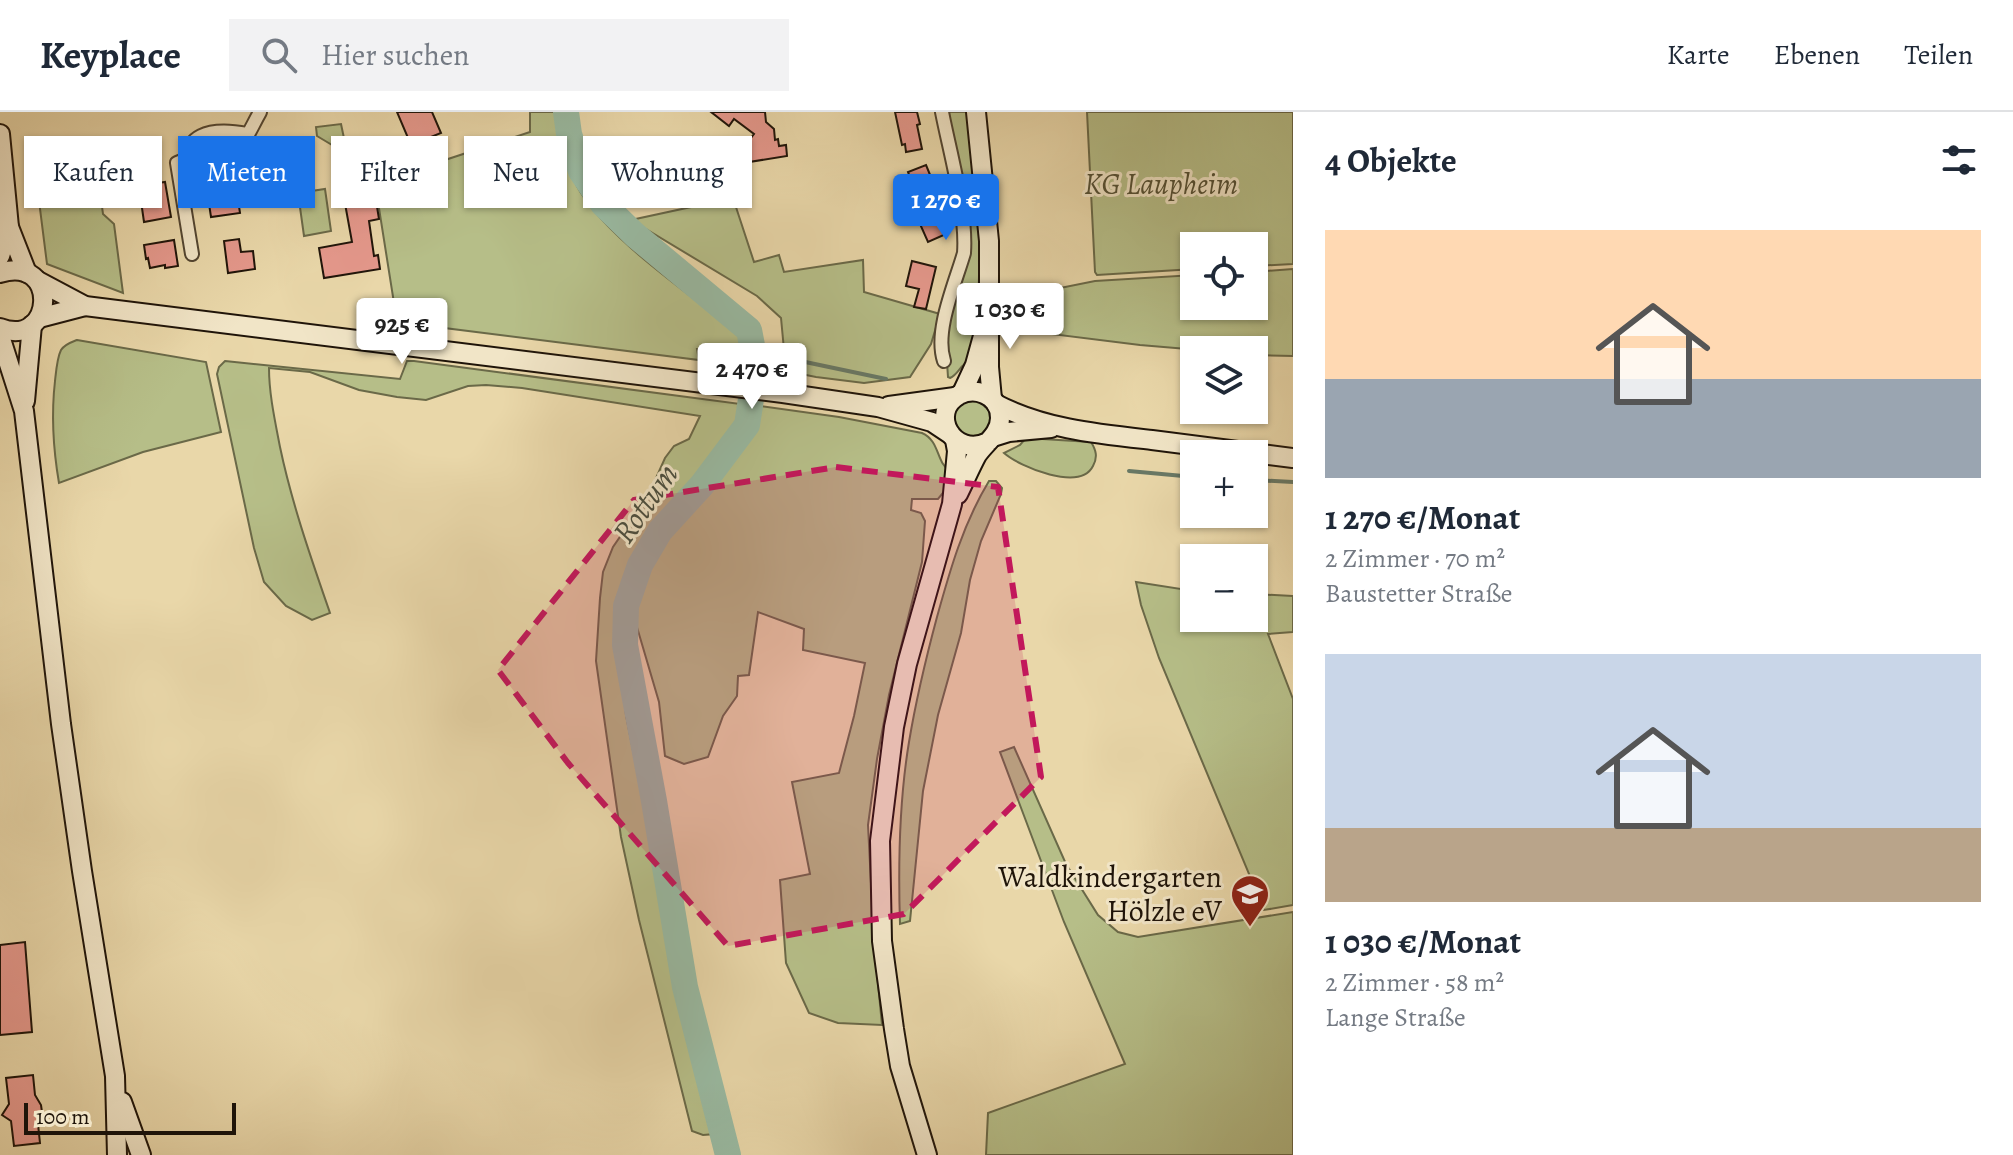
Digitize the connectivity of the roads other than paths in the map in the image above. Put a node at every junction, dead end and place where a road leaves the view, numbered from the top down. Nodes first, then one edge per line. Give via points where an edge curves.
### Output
1 (260, 112) edge
2 (942, 112) edge
3 (976, 112) edge
4 (0, 134) edge
5 (247, 134) joint
6 (200, 136) edge
7 (184, 208) edge
8 (9, 227) junction
9 (192, 254) dead end
10 (0, 256) edge
11 (0, 273) edge
12 (32, 277) junction
13 (85, 306) junction
14 (989, 306) junction
15 (35, 322) junction
16 (0, 328) edge
17 (0, 336) edge
18 (944, 361) dead end
19 (959, 395) junction
20 (994, 402) junction
21 (878, 407) junction
22 (24, 411) junction
23 (1058, 427) junction
24 (952, 437) junction
25 (990, 439) junction
26 (1293, 458) edge
27 (952, 504) junction
28 (115, 1076) junction
29 (117, 1155) edge
30 (141, 1155) edge
31 (927, 1155) edge

1 - 5 street
2 - 18 street via 965,243 942,326
3 - 14 street via 989,241
4 - 8 street
5 - 6 street
7 - 9 street
8 - 10 street
8 - 12 street
11 - 12 street via 10,270
12 - 13 street
12 - 15 street via 44,296
13 - 15 street
13 - 21 street
14 - 19 street via 975,365
14 - 20 street
15 - 16 street via 24,330
15 - 22 street
17 - 22 street
19 - 20 street via 979,392
19 - 21 street
19 - 24 street via 946,411
20 - 23 street
20 - 25 street via 1000,424
21 - 24 street via 932,422
22 - 28 street via 65,753
23 - 25 street
23 - 26 street
24 - 25 street via 972,446
24 - 27 street via 957,451
25 - 27 street
27 - 31 street via 907,664 880,841 882,941 894,1029
28 - 29 street
28 - 30 street

